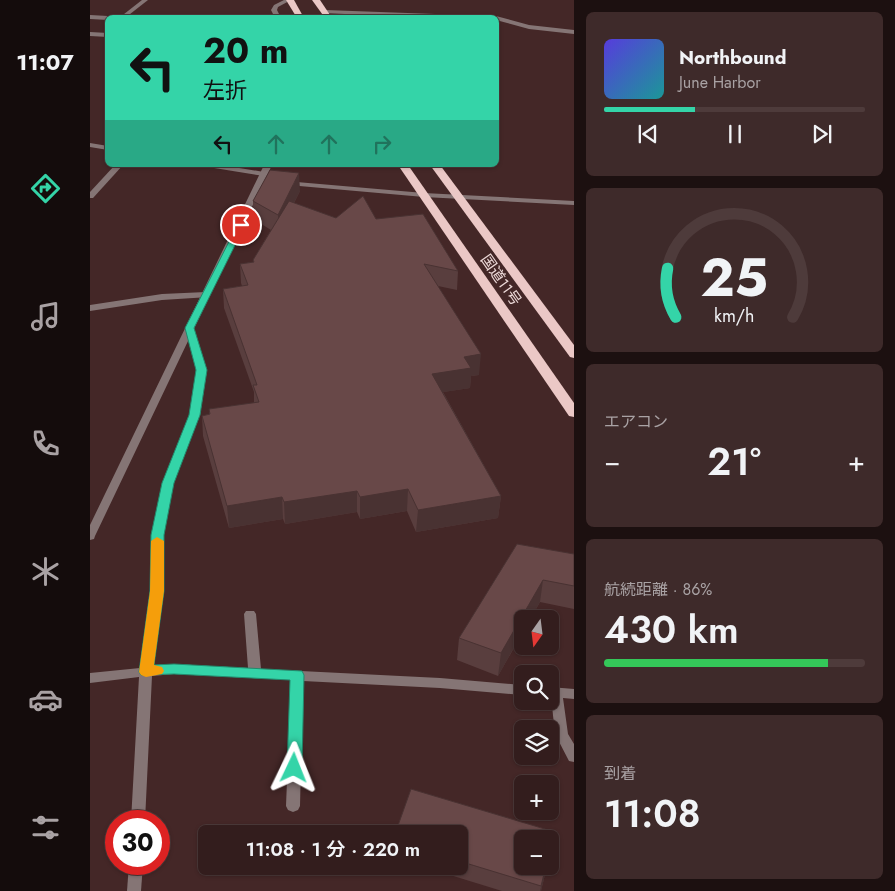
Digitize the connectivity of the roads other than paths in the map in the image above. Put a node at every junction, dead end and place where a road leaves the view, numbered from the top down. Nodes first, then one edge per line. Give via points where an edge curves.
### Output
1 (145, 0) edge
2 (289, 0) edge
3 (316, 0) edge
4 (125, 15) edge
5 (276, 15) edge
6 (299, 15) edge
7 (327, 15) edge
8 (90, 17) edge
9 (105, 18) edge
10 (499, 19) edge
11 (574, 32) edge
12 (90, 34) edge
13 (105, 35) edge
14 (90, 145) edge
15 (105, 148) edge
16 (118, 167) edge
17 (217, 167) edge
18 (268, 167) edge
19 (404, 167) edge
20 (436, 167) edge
21 (266, 178) junction
22 (281, 182) edge
23 (424, 195) junction
24 (90, 196) edge
25 (458, 196) junction
26 (574, 203) edge
27 (206, 295) junction
28 (90, 308) edge
29 (190, 328) junction
30 (574, 354) edge
31 (574, 413) edge
32 (90, 536) edge
33 (250, 614) dead end
34 (146, 672) junction
35 (255, 673) junction
36 (297, 675) junction
37 (90, 678) edge
38 (514, 689) edge
39 (559, 693) edge
40 (574, 694) edge
41 (557, 710) edge
42 (574, 757) edge
43 (293, 806) dead end
44 (139, 810) edge
45 (135, 875) edge
46 (134, 891) edge

1 - 4 street
2 - 5 street via 276,6
2 - 6 highway
3 - 7 highway
8 - 9 street
10 - 11 street via 528,27
12 - 13 street
14 - 15 street
16 - 24 street
17 - 21 street
18 - 21 street
19 - 23 highway, 国道11号
20 - 25 highway, 国道11号
21 - 27 street
22 - 23 street
23 - 25 street
23 - 31 highway, 国道11号
25 - 26 street
25 - 30 highway, 国道11号
27 - 28 street via 162,297
27 - 29 street
29 - 32 street
29 - 34 street via 202,370 194,415 168,483 158,535 157,591
33 - 35 street
34 - 35 street via 174,669
34 - 37 street
34 - 44 street
35 - 36 street
36 - 38 street
36 - 43 street
39 - 40 street
41 - 42 street via 562,734
45 - 46 street

